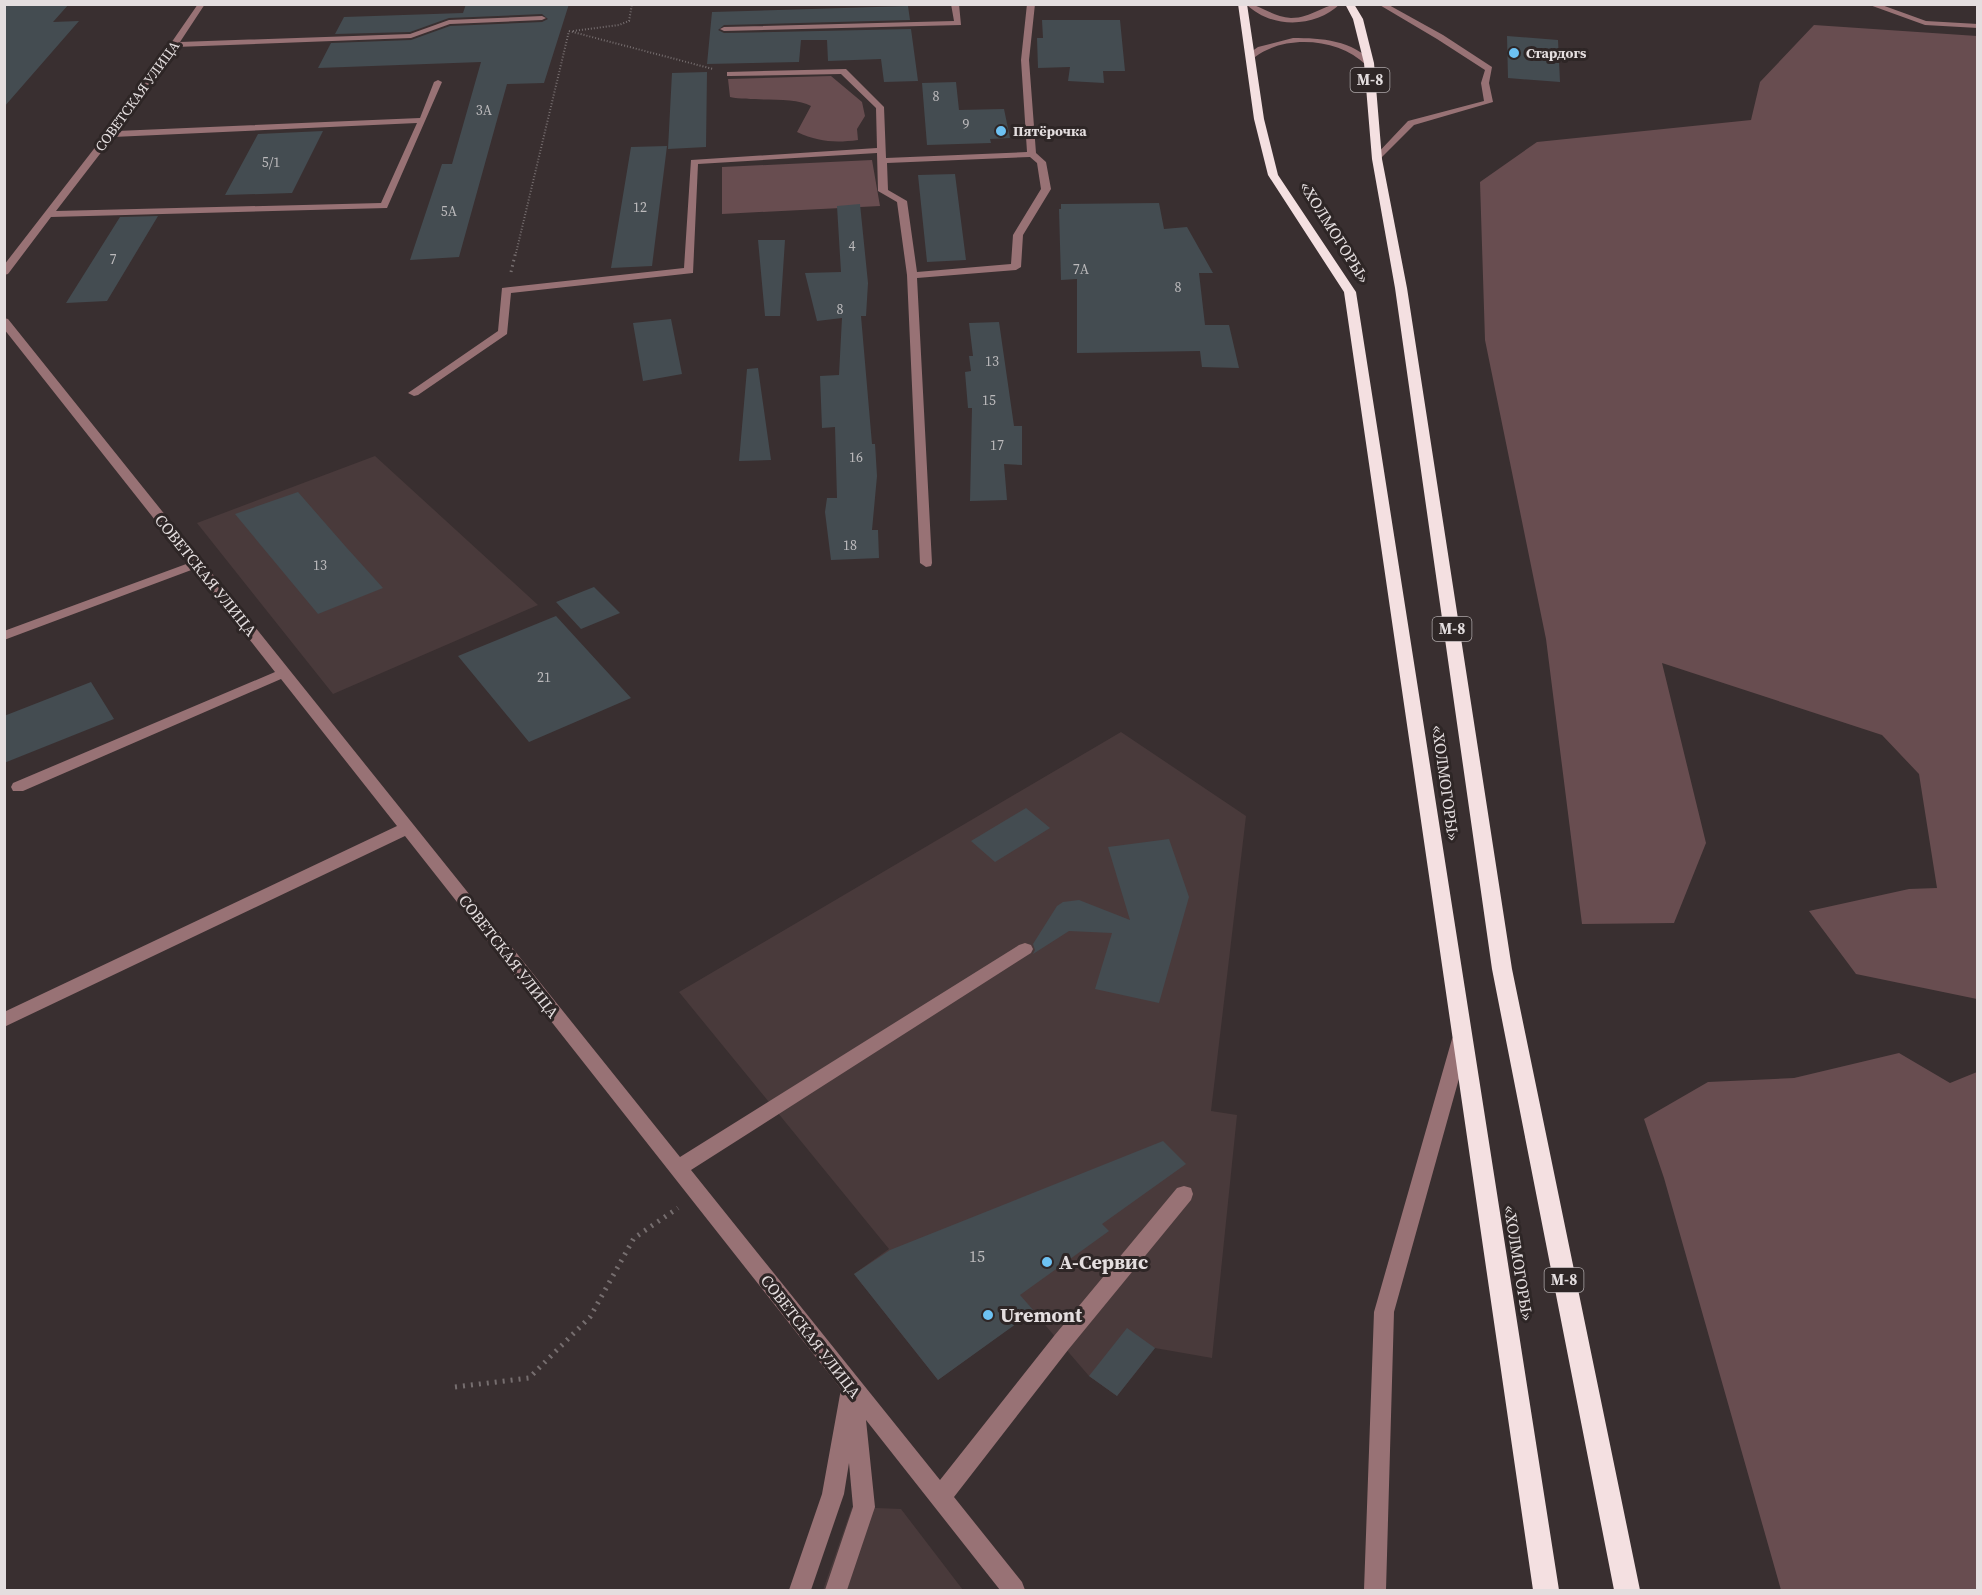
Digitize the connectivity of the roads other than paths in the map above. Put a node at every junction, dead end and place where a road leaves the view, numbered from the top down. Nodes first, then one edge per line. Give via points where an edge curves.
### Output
1 (202, 4) edge
2 (955, 4) edge
3 (1031, 4) edge
4 (1242, 4) edge
5 (1249, 4) edge
6 (1337, 4) edge
7 (1349, 4) edge
8 (1381, 4) edge
9 (1870, 4) edge
10 (542, 18) dead end
11 (1977, 26) edge
12 (724, 29) dead end
13 (174, 45) junction
14 (1251, 61) junction
15 (1369, 63) junction
16 (730, 74) road end
17 (438, 82) dead end
18 (423, 120) junction
19 (110, 134) junction
20 (1032, 154) junction
21 (882, 155) junction
22 (1377, 159) junction
23 (48, 214) junction
24 (4, 272) edge
25 (912, 275) junction
26 (4, 321) edge
27 (414, 393) dead end
28 (926, 563) dead end
29 (197, 564) junction
30 (4, 636) edge
31 (284, 673) junction
32 (18, 787) dead end
33 (407, 828) junction
34 (1025, 950) dead end
35 (4, 1020) edge
36 (1461, 1039) junction
37 (678, 1168) junction
38 (1184, 1194) dead end
39 (852, 1387) junction
40 (940, 1497) junction
41 (800, 1590) edge
42 (836, 1590) edge
43 (1014, 1590) edge
44 (1375, 1590) edge
45 (1546, 1590) edge
46 (1627, 1590) edge

1 - 13 street, СОВЕТСКАЯ УЛИЦА
2 - 12 street via 958,23
3 - 20 street via 1026,22 1026,87
4 - 14 highway, «ХОЛМОГОРЫ»
5 - 6 street via 1263,14 1300,20 1321,15
7 - 15 highway, «ХОЛМОГОРЫ» / М-8 via 1358,19
8 - 22 street via 1489,69 1485,83 1488,102 1410,123
9 - 11 street via 1925,23
10 - 13 street via 449,22 411,36
13 - 19 street, СОВЕТСКАЯ УЛИЦА
14 - 15 street via 1255,52 1269,45 1304,41 1341,46 1360,53
14 - 36 highway, «ХОЛМОГОРЫ» via 1259,119 1273,176 1350,292
15 - 22 highway, «ХОЛМОГОРЫ» / М-8
16 - 21 street via 843,71 880,107
17 - 18 street
18 - 19 street
18 - 23 street via 384,206
19 - 23 street, СОВЕТСКАЯ УЛИЦА
20 - 21 street
20 - 25 street via 1041,162 1046,189 1018,235 1016,267
21 - 25 street via 883,191 902,201
21 - 27 street via 694,162 689,271 506,290 504,332
22 - 46 highway, «ХОЛМОГОРЫ» / М-8 via 1401,288 1502,969
23 - 24 street, СОВЕТСКАЯ УЛИЦА
25 - 28 street
26 - 29 street, СОВЕТСКАЯ УЛИЦА
29 - 30 street
29 - 31 street, СОВЕТСКАЯ УЛИЦА
31 - 32 street
31 - 33 street, СОВЕТСКАЯ УЛИЦА
33 - 35 street
33 - 37 street, СОВЕТСКАЯ УЛИЦА
34 - 37 street
36 - 44 street via 1384,1312
36 - 45 highway, «ХОЛМОГОРЫ»
37 - 39 street, СОВЕТСКАЯ УЛИЦА
38 - 40 street
39 - 40 street, СОВЕТСКАЯ УЛИЦА
39 - 41 street via 833,1494
39 - 42 street via 864,1507
40 - 43 street, СОВЕТСКАЯ УЛИЦА

